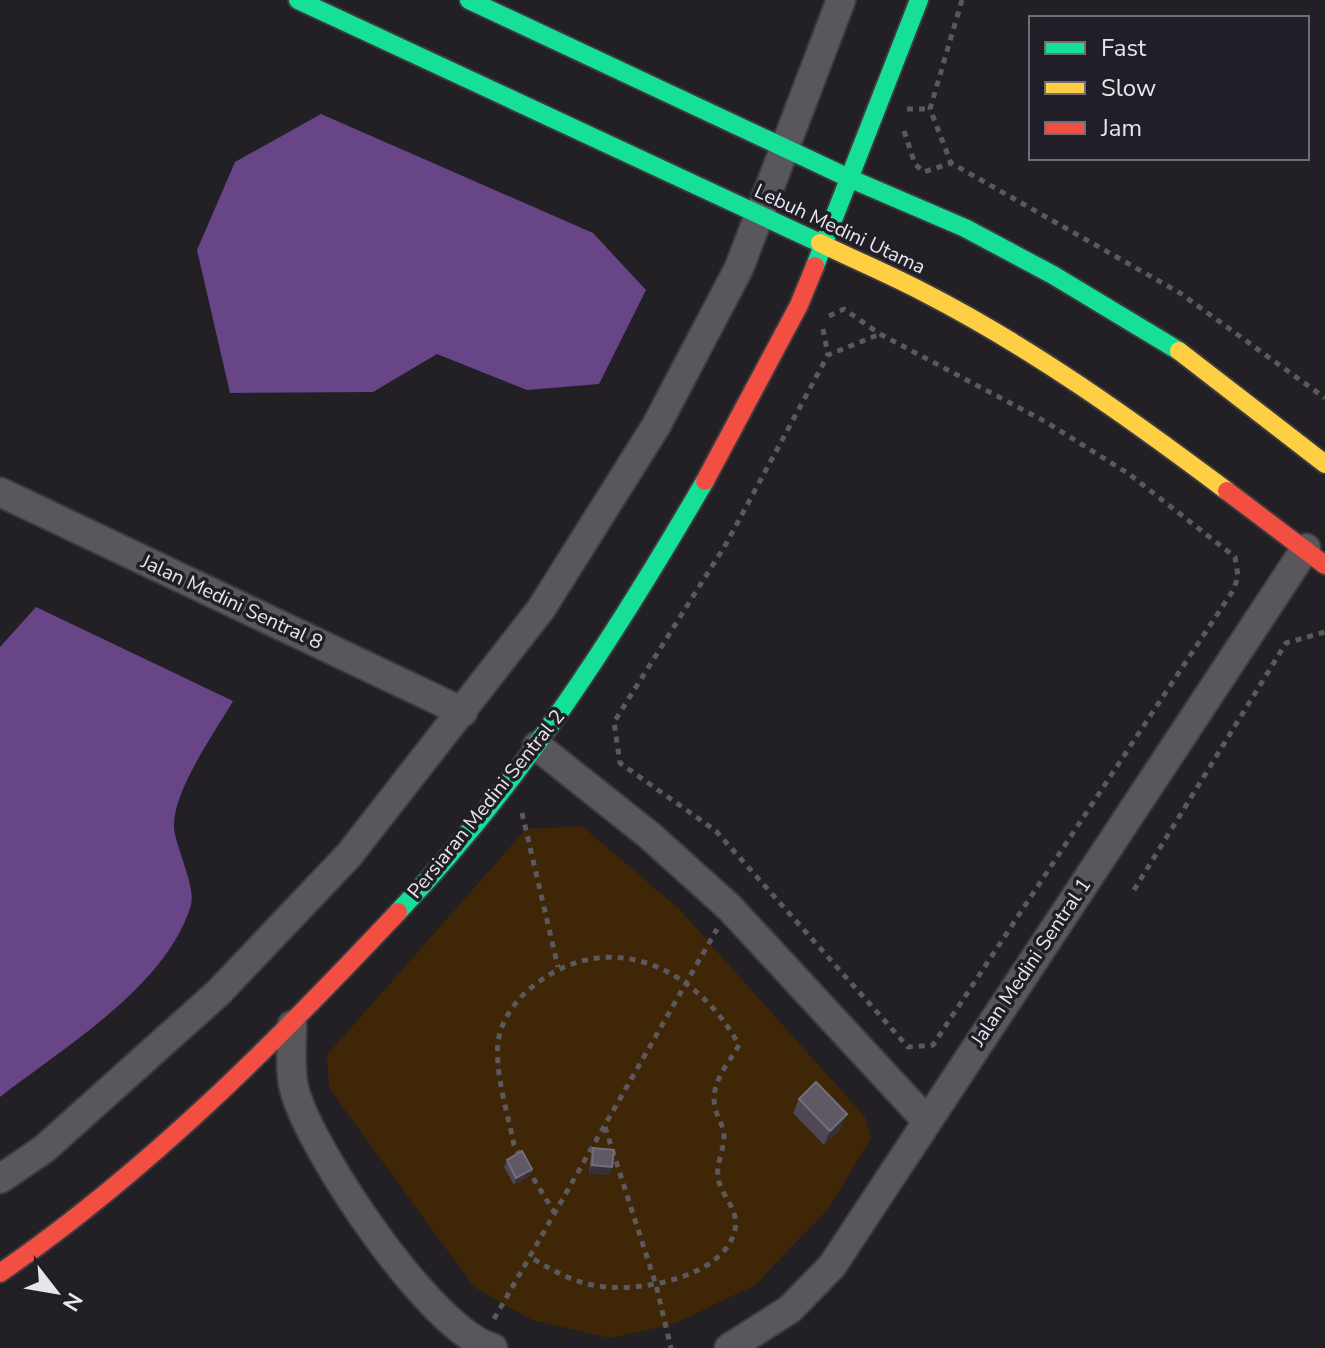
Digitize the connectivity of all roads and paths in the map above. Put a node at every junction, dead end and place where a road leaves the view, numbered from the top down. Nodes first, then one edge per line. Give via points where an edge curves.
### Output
1 (298, 0) edge
2 (469, 0) edge
3 (841, 0) edge
4 (919, 0) edge
5 (962, 0) edge
6 (930, 109) junction
7 (786, 148) junction
8 (951, 163) junction
9 (851, 179) junction
10 (758, 216) junction
11 (822, 247) junction
12 (844, 309) dead end
13 (821, 320) dead end
14 (880, 334) junction
15 (828, 355) junction
16 (1325, 398) edge
17 (1325, 464) edge
18 (0, 492) edge
19 (1316, 557) edge
20 (1325, 632) edge
21 (463, 712) junction
22 (537, 746) junction
23 (512, 773) junction
24 (1134, 890) dead end
25 (729, 907) junction
26 (558, 968) junction
27 (687, 985) junction
28 (292, 1025) junction
29 (926, 1120) junction
30 (605, 1126) junction
31 (0, 1179) edge
32 (554, 1212) junction
33 (530, 1257) junction
34 (0, 1273) edge
35 (656, 1285) junction
36 (486, 1346) edge
37 (671, 1348) edge
38 (729, 1348) edge

1 - 10 main road, Lebuh Medini Utama
2 - 7 main road
3 - 7 street
4 - 9 main road, Persiaran Medini Sentral 2
5 - 6 path
6 - 8 path
6 - 8 path via 903,110 904,135 915,164 924,172
7 - 9 main road
7 - 10 street
8 - 16 path via 1180,293
9 - 11 main road, Persiaran Medini Sentral 2
9 - 17 main road via 965,228 1160,339
10 - 11 main road, Lebuh Medini Utama
10 - 21 street via 739,268 656,426 541,609
11 - 19 main road, Lebuh Medini Utama via 926,293 1018,347 1141,427
11 - 22 main road, Persiaran Medini Sentral 2 via 799,305 725,448 620,626
12 - 14 path
13 - 15 path
14 - 15 path
14 - 15 path via 1046,422 1129,474 1235,557 1238,576 933,1045 908,1047 716,831 620,763 614,722 726,544
18 - 21 street, Jalan Medini Sentral 8
19 - 29 street, Jalan Medini Sentral 1
20 - 24 path via 1286,643
21 - 31 street via 349,855 218,993 44,1149
22 - 23 main road, Persiaran Medini Sentral 2
22 - 25 street
23 - 26 path
23 - 28 main road, Persiaran Medini Sentral 2 via 407,903
25 - 27 path
25 - 29 street
26 - 27 path via 611,954 655,965
26 - 32 path via 517,998 498,1042 514,1145
27 - 30 path
27 - 35 path via 728,1024 739,1045 717,1079 713,1096 724,1133 717,1176 734,1209 735,1229 720,1254 694,1272
28 - 34 main road, Persiaran Medini Sentral 2 via 64,1229
28 - 36 street via 294,1090 311,1131 392,1260 442,1314
29 - 38 street, Jalan Medini Sentral 1 via 832,1266 790,1309
30 - 32 path
30 - 35 path
32 - 33 path
33 - 35 path via 563,1277 599,1286
33 - 36 path
35 - 37 path

